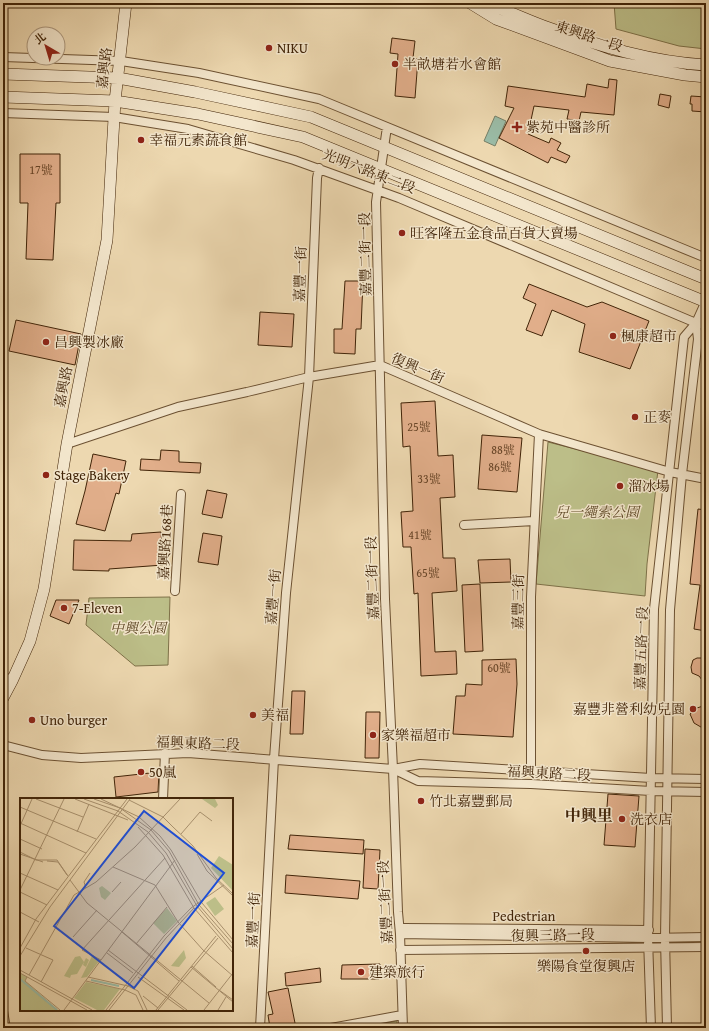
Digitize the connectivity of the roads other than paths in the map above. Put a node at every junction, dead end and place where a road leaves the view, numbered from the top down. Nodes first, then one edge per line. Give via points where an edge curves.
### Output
1 (126, 3) edge
2 (470, 3) edge
3 (483, 3) edge
4 (3, 57) edge
5 (121, 61) junction
6 (686, 64) junction
7 (706, 65) edge
8 (3, 74) edge
9 (685, 76) junction
10 (706, 77) edge
11 (118, 78) junction
12 (3, 97) edge
13 (115, 101) junction
14 (3, 113) edge
15 (114, 117) junction
16 (387, 127) junction
17 (384, 147) junction
18 (319, 168) junction
19 (382, 169) junction
20 (378, 190) junction
21 (706, 258) edge
22 (706, 279) edge
23 (706, 301) edge
24 (696, 323) junction
25 (706, 326) edge
26 (380, 365) junction
27 (309, 377) junction
28 (539, 434) junction
29 (67, 444) junction
30 (670, 472) junction
31 (682, 474) junction
32 (706, 479) edge
33 (181, 494) dead end
34 (534, 521) junction
35 (464, 525) dead end
36 (175, 591) dead end
37 (8, 679) edge
38 (3, 698) edge
39 (3, 745) edge
40 (165, 753) junction
41 (274, 759) junction
42 (393, 769) junction
43 (531, 771) junction
44 (651, 778) junction
45 (667, 778) junction
46 (706, 779) edge
47 (651, 792) junction
48 (667, 792) junction
49 (706, 792) edge
50 (163, 798) edge
51 (400, 931) junction
52 (649, 934) junction
53 (706, 937) edge
54 (665, 938) junction
55 (649, 947) junction
56 (666, 947) junction
57 (706, 947) edge
58 (400, 950) junction
59 (3, 1011) edge
60 (402, 1015) junction
61 (6, 1028) edge
62 (260, 1028) edge
63 (331, 1028) edge
64 (403, 1028) edge
65 (651, 1028) edge
66 (667, 1028) edge

1 - 5 main road, 嘉興路
2 - 9 main road, 東興路一段 via 496,19 610,61
3 - 6 main road, 東興路一段 via 616,50
4 - 5 street
5 - 11 main road, 嘉興路
5 - 16 street via 199,73 319,99
6 - 7 main road, 東興路一段
6 - 9 street
8 - 11 main road, 光明六路東二段
9 - 10 main road, 東興路一段
11 - 13 main road, 嘉興路
11 - 17 main road, 光明六路東二段 via 310,117
12 - 13 main road, 光明六路東二段
13 - 15 main road, 嘉興路
13 - 19 main road, 光明六路東二段 via 198,114 303,137
14 - 15 street, 光明六路東二段
15 - 18 street, 光明六路東二段 via 195,130
15 - 29 main road, 嘉興路 via 107,240
16 - 17 street, 嘉豐二街一段
16 - 21 street
17 - 19 street, 嘉豐二街一段
17 - 22 main road, 光明六路東二段
18 - 20 street, 光明六路東二段
18 - 27 street, 嘉豐一街
19 - 20 street, 嘉豐二街一段
19 - 23 main road, 光明六路東二段
20 - 24 street, 光明六路東二段
20 - 26 street, 嘉豐二街一段 via 376,202
23 - 24 street, 嘉豐五路一段
24 - 25 street, 光明六路東二段
24 - 30 street, 嘉豐五路一段 via 684,337
24 - 31 street, 嘉豐五路一段 via 698,339
26 - 27 street, 復興一街
26 - 28 street, 復興一街
26 - 42 street, 嘉豐二街一段 via 385,599
27 - 29 street, 復興一街 via 178,407
27 - 41 street, 嘉豐一街 via 286,593
28 - 30 street, 復興一街
28 - 34 street, 嘉豐三街
29 - 37 main road, 嘉興路 via 44,589 30,641
30 - 31 street, 復興一街
30 - 44 street, 嘉豐五路一段 via 654,610
31 - 32 street, 復興一街
31 - 45 street, 嘉豐五路一段 via 670,610
33 - 36 street, 嘉興路168巷
34 - 35 street
34 - 43 street, 嘉豐三街 via 531,597
37 - 38 main road, 嘉興路
39 - 40 street, 福興東路二段 via 42,755 81,758
40 - 41 street, 福興東路二段
40 - 50 street
41 - 42 street, 福興東路二段
41 - 62 street, 嘉豐一街
42 - 43 street, 福興東路二段 via 420,764
42 - 47 street, 福興東路二段 via 418,781 531,784
42 - 51 street, 嘉豐二街一段
43 - 44 street, 福興東路二段
44 - 45 street, 福興東路二段
44 - 47 street, 嘉豐五路一段
45 - 46 street, 福興東路二段
45 - 48 street, 嘉豐五路一段
47 - 48 street, 福興東路二段
47 - 52 street, 嘉豐五路一段
48 - 49 street, 福興東路二段
48 - 54 street, 嘉豐五路一段
51 - 52 street, 復興三路一段
51 - 58 street, 嘉豐二街一段
52 - 54 street, 復興三路一段
52 - 55 street, 嘉豐五路一段
53 - 54 street, 復興三路一段
54 - 56 street, 嘉豐五路一段
55 - 56 street, 復興三路一段
55 - 58 street, 復興三路一段
55 - 65 street, 嘉豐五路一段
56 - 57 street, 復興三路一段
56 - 66 street, 嘉豐五路一段
58 - 60 street, 嘉豐二街一段
59 - 61 street
60 - 63 street
60 - 64 street, 嘉豐二街一段

